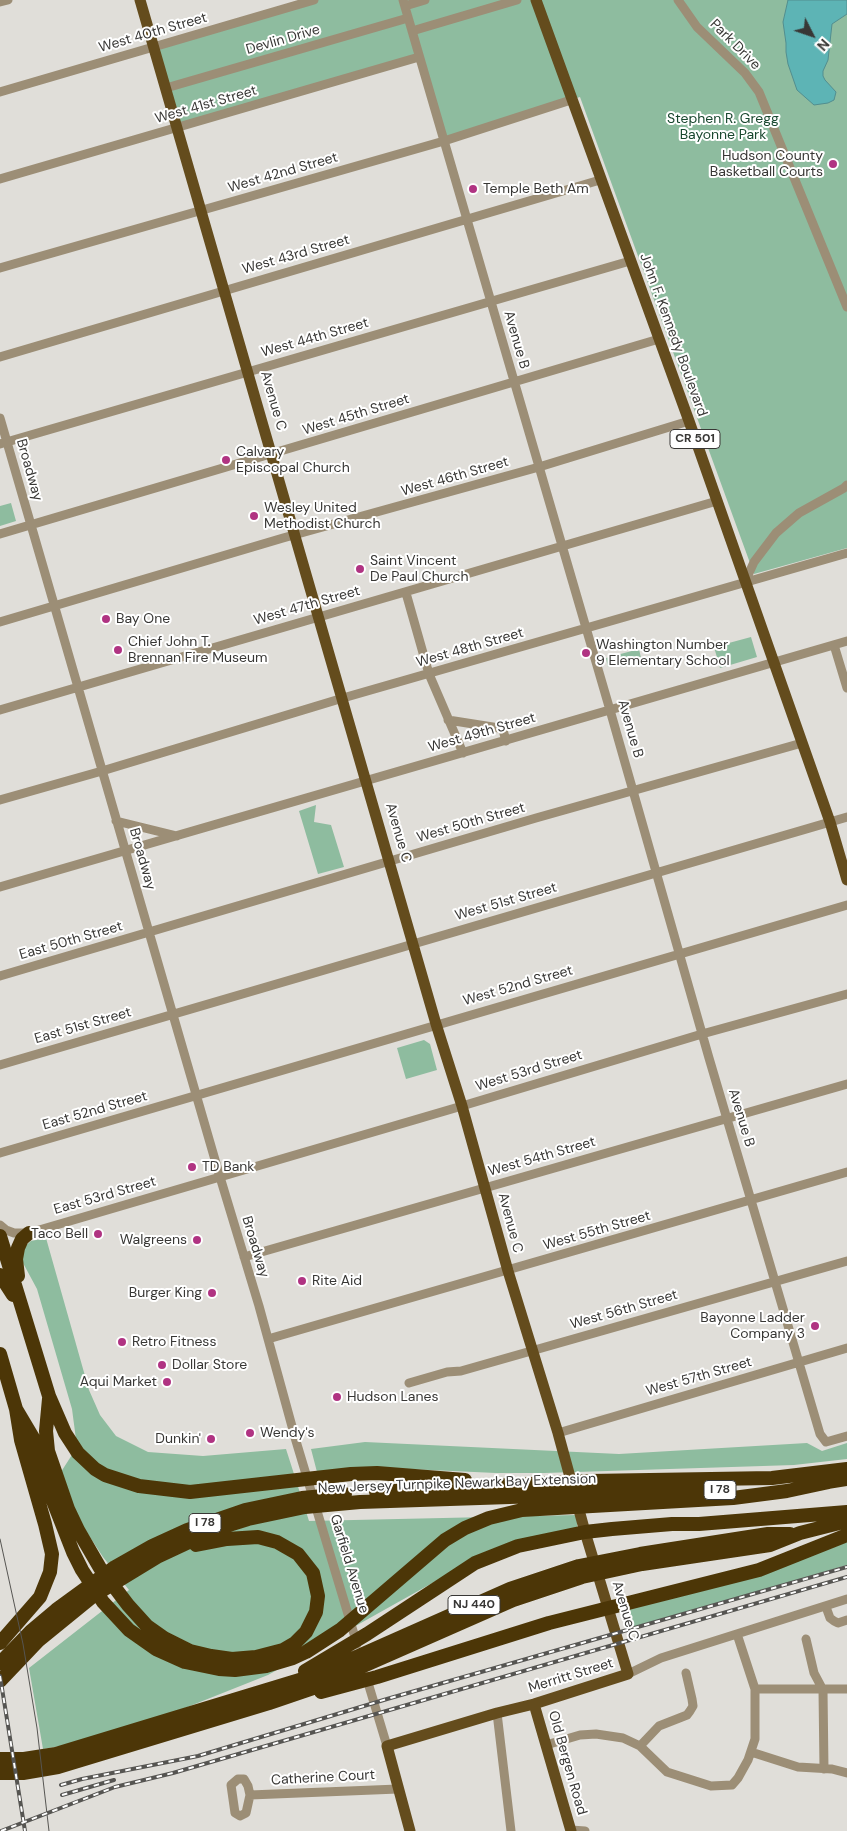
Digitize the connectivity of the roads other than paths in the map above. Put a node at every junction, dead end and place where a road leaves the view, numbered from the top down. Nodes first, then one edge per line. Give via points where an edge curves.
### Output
1 (8, 0) edge
2 (140, 0) edge
3 (314, 0) edge
4 (425, 0) edge
5 (516, 0) edge
6 (536, 0) edge
7 (678, 0) edge
8 (0, 2) edge
9 (404, 3) edge
10 (408, 18) junction
11 (412, 31) junction
12 (154, 47) junction
13 (419, 57) junction
14 (166, 88) junction
15 (0, 92) edge
16 (571, 100) junction
17 (177, 127) junction
18 (444, 141) junction
19 (0, 179) edge
20 (600, 180) junction
21 (201, 211) junction
22 (467, 219) junction
23 (630, 261) junction
24 (0, 268) edge
25 (225, 291) junction
26 (491, 301) junction
27 (847, 306) edge
28 (659, 339) junction
29 (0, 357) edge
30 (248, 371) junction
31 (514, 382) junction
32 (0, 418) edge
33 (689, 421) junction
34 (3, 443) edge
35 (272, 455) junction
36 (539, 467) junction
37 (846, 487) edge
38 (717, 501) junction
39 (31, 525) junction
40 (0, 534) edge
41 (296, 535) junction
42 (562, 546) junction
43 (847, 553) edge
44 (745, 582) junction
45 (406, 592) junction
46 (54, 606) junction
47 (320, 616) junction
48 (0, 622) edge
49 (586, 628) junction
50 (847, 641) edge
51 (834, 645) junction
52 (774, 662) junction
53 (429, 674) junction
54 (78, 687) junction
55 (847, 688) edge
56 (343, 698) junction
57 (0, 710) edge
58 (610, 710) junction
59 (448, 720) junction
60 (506, 740) junction
61 (802, 743) junction
62 (463, 753) junction
63 (102, 771) junction
64 (367, 781) junction
65 (633, 791) junction
66 (0, 800) edge
67 (847, 817) edge
68 (116, 821) junction
69 (830, 822) junction
70 (177, 836) junction
71 (125, 851) junction
72 (390, 861) junction
73 (656, 873) junction
74 (847, 880) edge
75 (0, 887) edge
76 (847, 905) edge
77 (149, 933) junction
78 (414, 944) junction
79 (679, 954) junction
80 (0, 976) edge
81 (847, 994) edge
82 (173, 1014) junction
83 (436, 1024) junction
84 (702, 1034) junction
85 (0, 1065) edge
86 (847, 1084) edge
87 (197, 1096) junction
88 (462, 1106) junction
89 (726, 1118) junction
90 (0, 1153) edge
91 (847, 1172) edge
92 (220, 1177) junction
93 (485, 1188) junction
94 (751, 1200) junction
95 (0, 1225) edge
96 (29, 1233) junction
97 (0, 1236) edge
98 (244, 1257) junction
99 (847, 1260) edge
100 (508, 1271) junction
101 (0, 1275) edge
102 (775, 1281) junction
103 (0, 1291) edge
104 (259, 1306) joint
105 (22, 1309) junction
106 (268, 1339) junction
107 (847, 1348) edge
108 (532, 1351) junction
109 (0, 1354) edge
110 (798, 1362) junction
111 (409, 1384) dead end
112 (49, 1396) junction
113 (16, 1409) junction
114 (558, 1433) junction
115 (847, 1436) edge
116 (847, 1469) edge
117 (847, 1479) edge
118 (513, 1485) junction
119 (593, 1494) junction
120 (558, 1496) junction
121 (328, 1500) junction
122 (847, 1502) edge
123 (303, 1503) junction
124 (847, 1512) edge
125 (847, 1521) edge
126 (672, 1524) junction
127 (585, 1532) junction
128 (847, 1535) edge
129 (157, 1557) junction
130 (119, 1572) junction
131 (847, 1599) edge
132 (826, 1606) junction
133 (608, 1607) junction
134 (847, 1620) edge
135 (738, 1634) junction
136 (806, 1639) dead end
137 (0, 1644) edge
138 (0, 1663) edge
139 (351, 1666) junction
140 (686, 1673) dead end
141 (628, 1674) junction
142 (0, 1681) edge
143 (755, 1689) junction
144 (847, 1689) edge
145 (823, 1690) junction
146 (266, 1698) junction
147 (534, 1704) junction
148 (497, 1713) junction
149 (546, 1745) junction
150 (387, 1746) junction
151 (640, 1746) junction
152 (751, 1752) junction
153 (3, 1759) edge
154 (57, 1761) junction
155 (824, 1769) junction
156 (4, 1773) edge
157 (847, 1773) edge
158 (398, 1789) junction
159 (250, 1795) dead end
160 (571, 1830) edge
161 (410, 1831) edge
162 (511, 1831) edge
163 (585, 1831) edge

1 - 8 street
2 - 12 main road, Avenue C
3 - 12 street, West 40th Street
4 - 9 street
5 - 11 street
6 - 16 main road, John F. Kennedy Boulevard / CR 501
7 - 27 street, Park Drive via 697,27 745,73 759,92
9 - 10 street, Avenue B
10 - 11 street, Avenue B
10 - 14 street, Devlin Drive
11 - 13 street, Avenue B
12 - 14 main road, Avenue C
12 - 15 street, West 40th Street
13 - 17 street, West 41st Street
13 - 18 street, Avenue B
14 - 17 main road, Avenue C
16 - 18 street, West 42nd Street
16 - 20 main road, John F. Kennedy Boulevard / CR 501
17 - 19 street, West 41st Street
17 - 21 main road, Avenue C
18 - 21 street, West 42nd Street
18 - 22 street, Avenue B
20 - 22 street, West 43rd Street
20 - 23 main road, John F. Kennedy Boulevard / CR 501
21 - 24 street, West 42nd Street
21 - 25 main road, Avenue C
22 - 25 street, West 43rd Street
22 - 26 street, Avenue B
23 - 26 street, West 44th Street
23 - 28 main road, John F. Kennedy Boulevard / CR 501
25 - 29 street, West 43rd Street
25 - 30 main road, Avenue C
26 - 30 street, West 44th Street
26 - 31 street, Avenue B
28 - 31 street, West 45th Street
28 - 33 main road, John F. Kennedy Boulevard / CR 501
30 - 34 street, West 44th Street
30 - 35 main road, Avenue C
31 - 35 street, West 45th Street
31 - 36 street, Avenue B
32 - 34 street, Broadway
33 - 36 street, West 46th Street
33 - 38 main road, John F. Kennedy Boulevard / CR 501
34 - 39 street, Broadway
35 - 39 street, West 45th Street
35 - 41 main road, Avenue C
36 - 41 street, West 46th Street
36 - 42 street, Avenue B
37 - 44 street via 788,522 765,546
38 - 42 street, West 47th Street
38 - 44 main road, John F. Kennedy Boulevard / CR 501
39 - 40 street, West 45th Street
39 - 46 street, Broadway
41 - 46 street, West 46th Street
41 - 47 main road, Avenue C
42 - 45 street, West 47th Street
42 - 49 street, Avenue B
43 - 44 street, West 48th Street
44 - 49 street, West 48th Street
44 - 52 main road, John F. Kennedy Boulevard / CR 501
45 - 47 street, West 47th Street
45 - 53 street
46 - 48 street, West 46th Street
46 - 54 street, Broadway
47 - 54 street, West 47th Street
47 - 56 main road, Avenue C
49 - 53 street, West 48th Street
49 - 58 street, Avenue B
50 - 51 street, West 49th Street
51 - 52 street, West 49th Street
51 - 55 street
52 - 58 street, West 49th Street
52 - 61 main road, John F. Kennedy Boulevard / CR 501
53 - 56 street, West 48th Street
53 - 59 street
54 - 57 street, West 47th Street
54 - 63 street, Broadway
56 - 63 street, West 48th Street
56 - 64 main road, Avenue C
58 - 60 street, West 49th Street
58 - 65 street, Avenue B
59 - 60 street via 499,728
59 - 62 street
60 - 62 street, West 49th Street
61 - 65 street, West 50th Street
61 - 69 main road, John F. Kennedy Boulevard / CR 501
62 - 64 street, West 49th Street
63 - 66 street, West 48th Street
63 - 68 street, Broadway
64 - 70 street, West 49th Street
64 - 72 main road, Avenue C
65 - 72 street, West 50th Street
65 - 73 street, Avenue B
67 - 69 street, West 51st Street
68 - 70 street
68 - 71 street, Broadway
69 - 73 street, West 51st Street
69 - 74 main road, John F. Kennedy Boulevard / CR 501
70 - 71 street, West 49th Street
71 - 75 street, West 49th Street
71 - 77 street, Broadway
72 - 77 street, West 50th Street
72 - 78 main road, Avenue C
73 - 78 street, West 51st Street
73 - 79 street, Avenue B
76 - 79 street, West 52nd Street
77 - 80 street, East 50th Street
77 - 82 street, Broadway
78 - 82 street, West 51st Street
78 - 83 main road, Avenue C
79 - 83 street, West 52nd Street
79 - 84 street, Avenue B
81 - 84 street, West 53rd Street
82 - 85 street, East 51st Street
82 - 87 street, Broadway
83 - 87 street, West 52nd Street
83 - 88 main road, Avenue C
84 - 88 street, West 53rd Street
84 - 89 street, Avenue B
86 - 89 street, West 54th Street
87 - 90 street, East 52nd Street
87 - 92 street, Broadway
88 - 92 street, West 53rd Street
88 - 93 main road, Avenue C
89 - 93 street, West 54th Street
89 - 94 street, Avenue B
91 - 94 street, West 55th Street
92 - 96 street, East 53rd Street
92 - 98 street, Broadway
93 - 98 street, West 54th Street
93 - 100 main road, Avenue C
94 - 100 street, West 55th Street
94 - 102 street, Avenue B
95 - 96 street, East 53rd Street via 14,1233
96 - 105 highway via 20,1243 17,1253
97 - 105 highway
98 - 104 street, Broadway
99 - 102 street, West 56th Street
100 - 106 street, West 55th Street
100 - 108 main road, Avenue C
101 - 105 highway
102 - 108 street, West 56th Street
102 - 110 street, Avenue B
103 - 105 highway
104 - 106 street, Garfield Avenue
105 - 112 highway
106 - 150 street, Garfield Avenue
107 - 110 street, West 57th Street
108 - 111 street, West 56th Street
108 - 114 main road, Avenue C
109 - 113 highway
110 - 114 street, West 57th Street
110 - 115 street, Avenue B via 820,1434 826,1442
112 - 118 highway via 65,1433 78,1453 95,1469 115,1480 147,1488 190,1492 377,1473 508,1482
112 - 129 highway via 47,1441 68,1509 100,1568 151,1629 190,1651 221,1658 244,1658 290,1646 306,1632 314,1619 318,1596 309,1565 298,1554 277,1542 258,1537 227,1539
113 - 120 highway via 35,1441 73,1552 103,1602 142,1640 163,1653 185,1662 219,1669 266,1666 293,1658 319,1645 440,1543 489,1518
113 - 137 highway via 21,1440 52,1554 48,1580 40,1597
114 - 127 main road, Avenue C
116 - 119 highway, New Jersey Turnpike Newark Bay Extension / I 78
117 - 119 highway, New Jersey Turnpike Newark Bay Extension / I 78 via 758,1489
118 - 120 highway, New Jersey Turnpike Newark Bay Extension / I 78
118 - 121 highway, New Jersey Turnpike Newark Bay Extension / I 78
119 - 120 highway, New Jersey Turnpike Newark Bay Extension / I 78
120 - 121 highway, New Jersey Turnpike Newark Bay Extension / I 78
121 - 123 highway, New Jersey Turnpike Newark Bay Extension / I 78
122 - 126 highway via 697,1518
123 - 129 highway, New Jersey Turnpike Newark Bay Extension / I 78 via 219,1528
123 - 130 highway, New Jersey Turnpike Newark Bay Extension / I 78 via 245,1510 216,1519 152,1546
124 - 126 highway
125 - 139 highway, NJ 440 via 800,1533 770,1545 613,1564 580,1572
126 - 127 highway
127 - 133 main road, Avenue C
127 - 139 highway via 518,1546 475,1563 367,1634
128 - 133 highway via 759,1570
129 - 130 highway, New Jersey Turnpike Newark Bay Extension / I 78
130 - 138 highway, New Jersey Turnpike Newark Bay Extension / I 78 via 56,1610
130 - 142 highway, New Jersey Turnpike Newark Bay Extension / I 78 via 39,1640
131 - 132 street, Merritt Street
132 - 134 street via 834,1621
132 - 135 street, Merritt Street
133 - 139 highway via 377,1677
133 - 141 main road, Avenue C
135 - 141 street, Merritt Street via 661,1658
135 - 143 street
136 - 145 street via 814,1673
139 - 146 highway
139 - 146 highway via 318,1664
140 - 151 street via 693,1706 690,1712 659,1726
141 - 147 main road, Merritt Street
143 - 145 street
143 - 152 street via 755,1739
144 - 145 street
145 - 155 street
146 - 154 highway via 160,1736
146 - 154 highway via 101,1741
147 - 148 main road, Merritt Street
147 - 149 main road, Old Bergen Road
148 - 150 main road, Merritt Street
148 - 162 street
149 - 151 street via 596,1734 623,1738
149 - 160 main road, Old Bergen Road
150 - 158 main road, Garfield Avenue
151 - 152 street via 667,1772 717,1786 735,1783
152 - 155 street via 798,1767
153 - 154 highway
154 - 156 highway
155 - 157 street
158 - 159 street, Catherine Court
158 - 161 main road, Garfield Avenue
160 - 163 street

